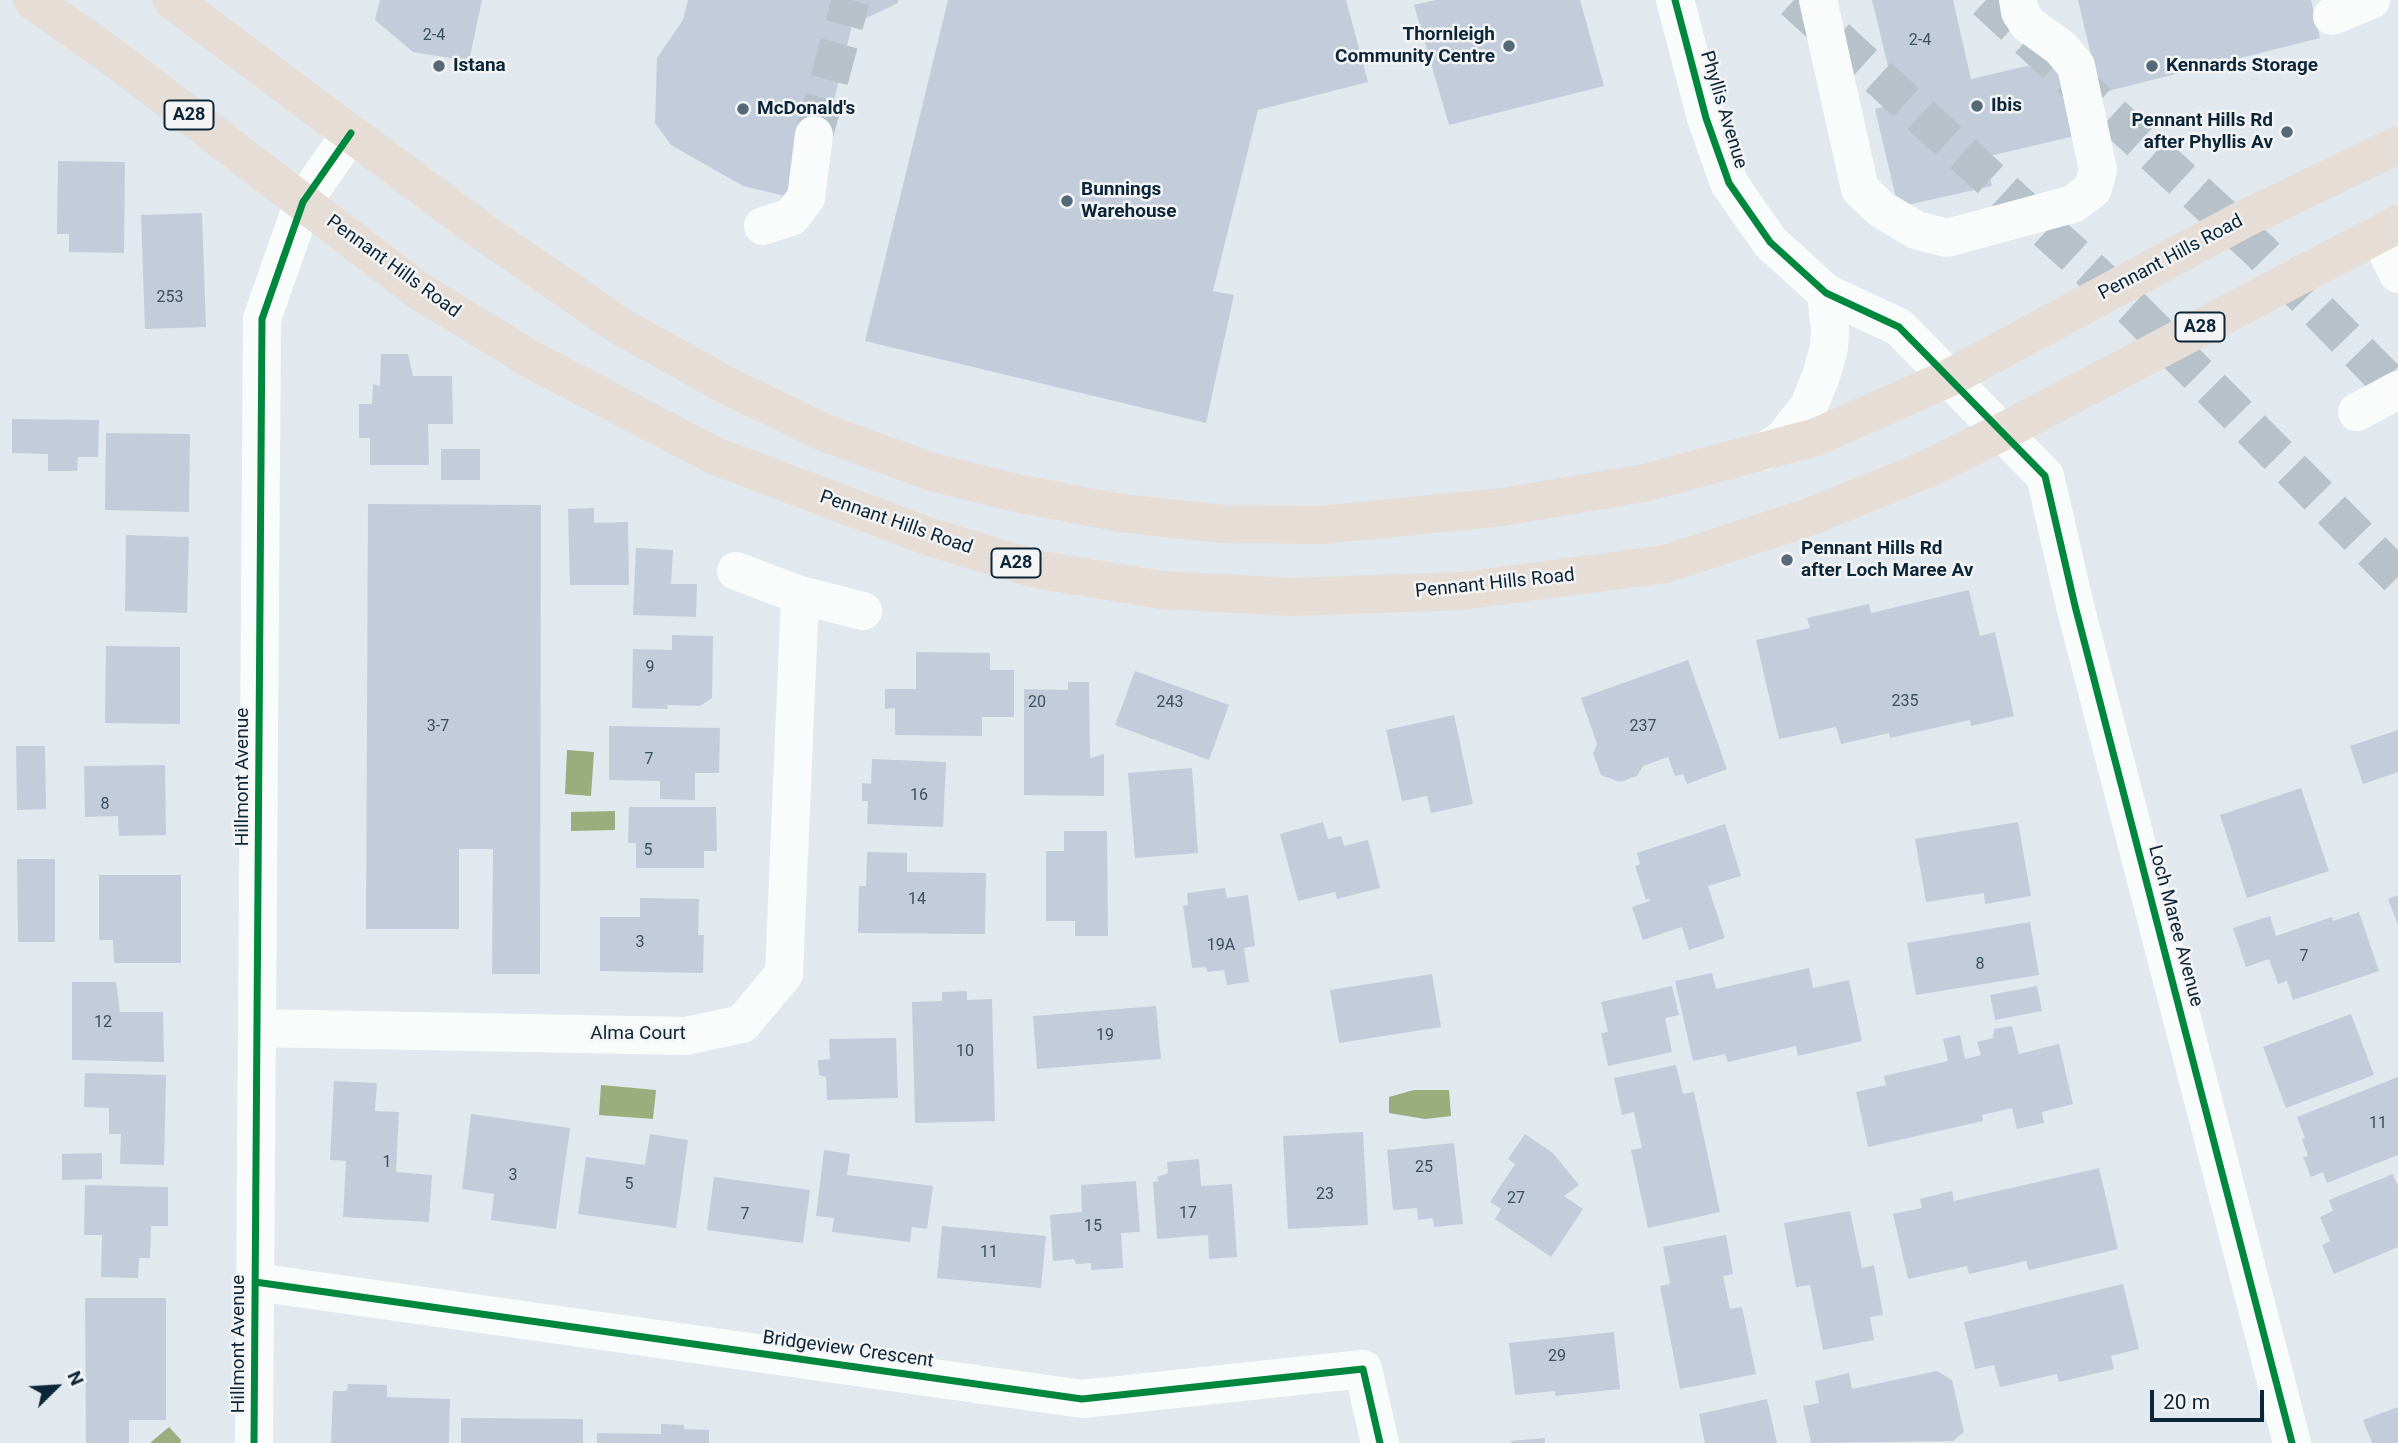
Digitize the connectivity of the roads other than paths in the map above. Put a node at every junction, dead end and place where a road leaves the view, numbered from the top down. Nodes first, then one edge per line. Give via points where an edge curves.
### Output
1 (32, 0) edge
2 (172, 0) edge
3 (1675, 0) edge
4 (1818, 0) edge
5 (2018, 0) edge
6 (2371, 0) edge
7 (2332, 16) dead end
8 (351, 133) junction
9 (814, 135) tunnel mouth
10 (2398, 145) edge
11 (303, 202) junction
12 (763, 226) dead end
13 (2388, 229) edge
14 (2398, 274) edge
15 (1826, 293) junction
16 (1949, 378) junction
17 (2398, 390) edge
18 (2357, 412) dead end
19 (2002, 432) junction
20 (1764, 452) junction
21 (736, 570) dead end
22 (800, 595) junction
23 (863, 611) dead end
24 (257, 1028) junction
25 (255, 1282) junction
26 (254, 1443) edge
27 (1380, 1443) edge
28 (2292, 1443) edge

1 - 11 highway, Pennant Hills Road / A28
2 - 8 highway, Pennant Hills Road
3 - 15 street, Phyllis Avenue via 1706,118 1729,183 1770,242
4 - 5 street via 1860,189 1881,209 1916,230 1947,238 2073,204 2093,189 2098,170 2076,66 2061,48 2028,24
6 - 7 street
8 - 11 street, Hillmont Avenue
8 - 20 highway, Pennant Hills Road via 620,326 726,385 849,442 932,472 1021,494 1120,513 1223,524 1321,526 1548,500 1644,483
9 - 12 street via 806,198 791,217
10 - 16 highway, Pennant Hills Road via 2242,220
11 - 19 highway, Pennant Hills Road / A28 via 419,291 532,360 715,456 917,533 1035,569 1162,590 1292,597 1462,591 1665,564 1862,497
11 - 24 street, Hillmont Avenue via 262,319
13 - 14 street
13 - 19 highway, Pennant Hills Road / A28
15 - 16 street, Phyllis Avenue via 1899,327
15 - 20 street via 1829,348 1821,376 1809,406 1783,439
16 - 19 street
16 - 20 highway, Pennant Hills Road via 1816,437
17 - 18 street
19 - 28 street, Loch Maree Avenue via 2045,476
21 - 22 street
22 - 23 street
22 - 24 street, Alma Court via 784,974 742,1024 686,1036
24 - 25 street, Hillmont Avenue
25 - 26 street, Hillmont Avenue
25 - 27 street, Bridgeview Crescent via 1082,1399 1363,1370

